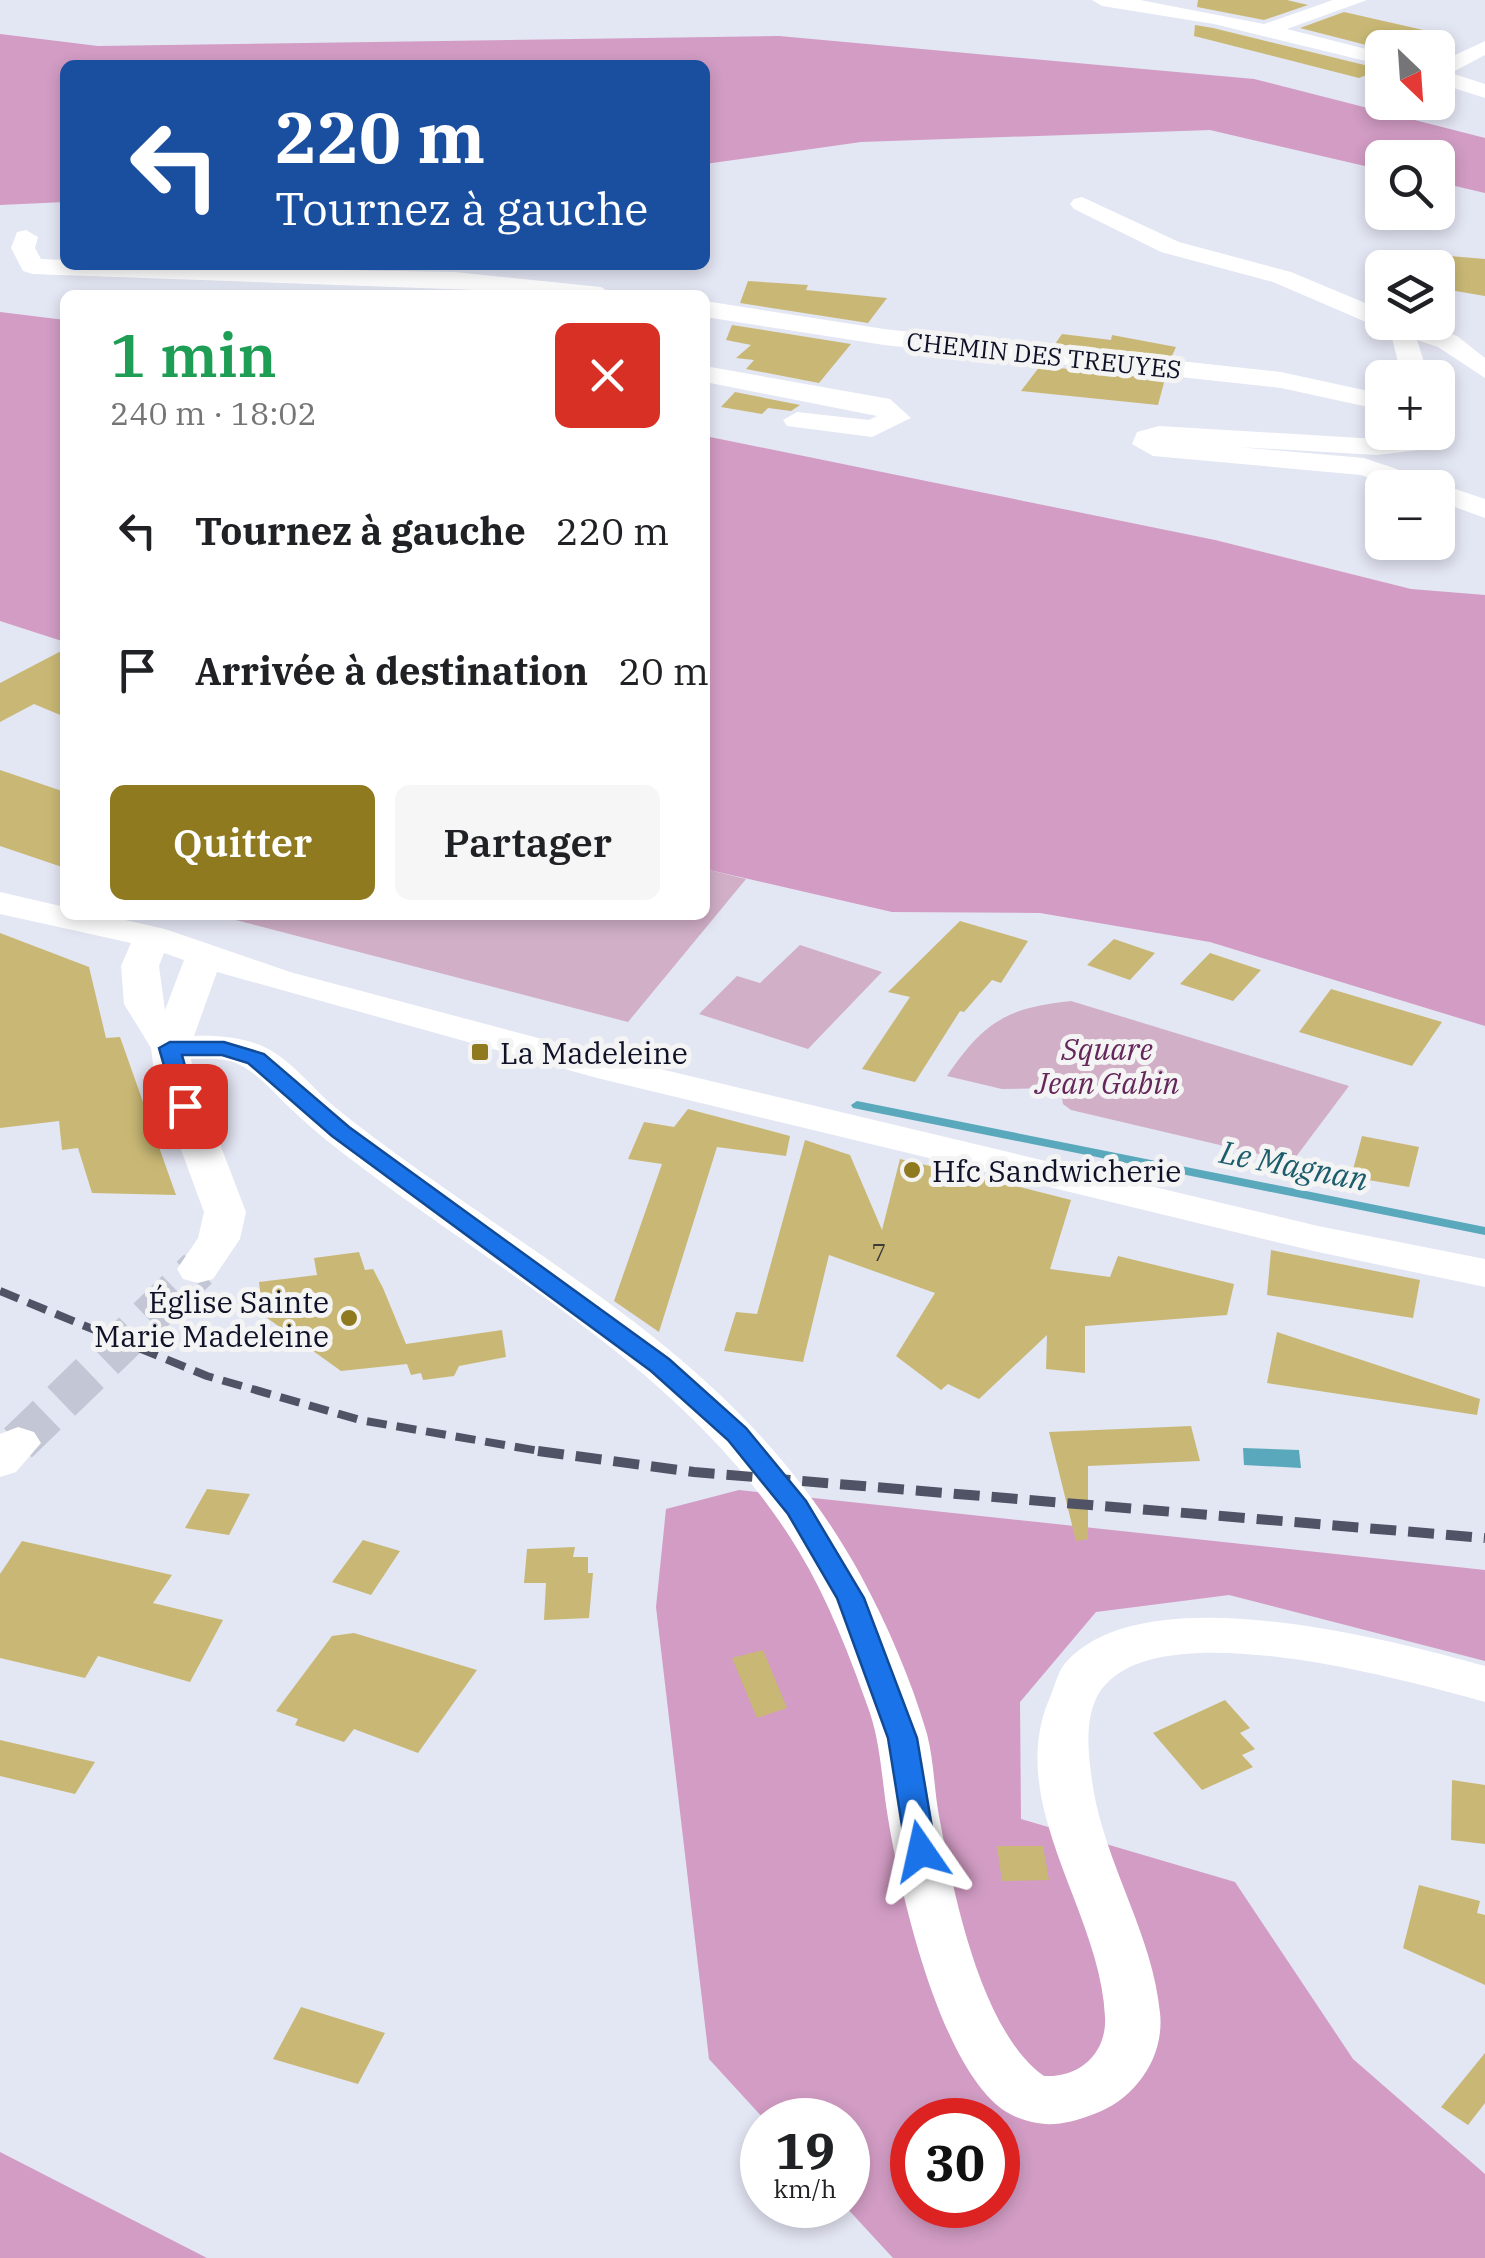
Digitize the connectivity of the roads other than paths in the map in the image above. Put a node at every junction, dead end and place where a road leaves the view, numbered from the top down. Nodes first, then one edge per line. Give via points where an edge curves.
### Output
1 (1102, 0) edge
2 (1357, 0) edge
3 (1268, 30) junction
4 (1485, 47) edge
5 (1365, 56) edge
6 (1455, 64) edge
7 (1455, 80) edge
8 (1485, 91) edge
9 (1082, 204) dead end
10 (26, 237) dead end
11 (60, 267) edge
12 (159, 270) edge
13 (350, 276) junction
14 (392, 290) edge
15 (531, 290) edge
16 (710, 310) edge
17 (1365, 313) edge
18 (1443, 340) edge
19 (1485, 370) edge
20 (1196, 372) junction
21 (710, 375) edge
22 (1365, 398) edge
23 (797, 420) dead end
24 (1365, 426) edge
25 (1365, 445) edge
26 (1373, 470) edge
27 (1455, 498) edge
28 (1485, 509) edge
29 (0, 876) edge
30 (60, 892) edge
31 (0, 904) edge
32 (60, 913) edge
33 (101, 920) edge
34 (139, 926) edge
35 (206, 954) junction
36 (170, 1048) junction
37 (198, 1269) tunnel mouth
38 (1485, 1273) edge
39 (1485, 1684) edge

1 - 3 street
2 - 3 street
3 - 5 street
4 - 6 street
7 - 8 street
9 - 17 street via 1170,247 1282,278
10 - 11 street via 23,248 32,266
12 - 13 street
13 - 14 street
13 - 15 street
16 - 20 street, CHEMIN DES TREUYES
18 - 19 street
20 - 22 street, CHEMIN DES TREUYES via 1294,382
20 - 24 street via 1200,384 1221,392
21 - 23 street via 880,406 897,418 872,429
25 - 26 street via 1158,434 1146,444
27 - 28 street
29 - 30 street
31 - 32 street
33 - 34 street
34 - 35 street
34 - 36 street via 143,1004
35 - 36 street
35 - 38 street via 597,1066
36 - 37 street via 175,1079 225,1212 219,1239
36 - 39 street via 224,1048 256,1058 354,1142 660,1365 737,1434 773,1478 850,1598 902,1738 938,1928 999,2075 1026,2096 1061,2102 1103,2086 1133,2038 1133,2008 1085,1854 1065,1750 1064,1716 1076,1686 1101,1661 1137,1644 1248,1634 1368,1653

